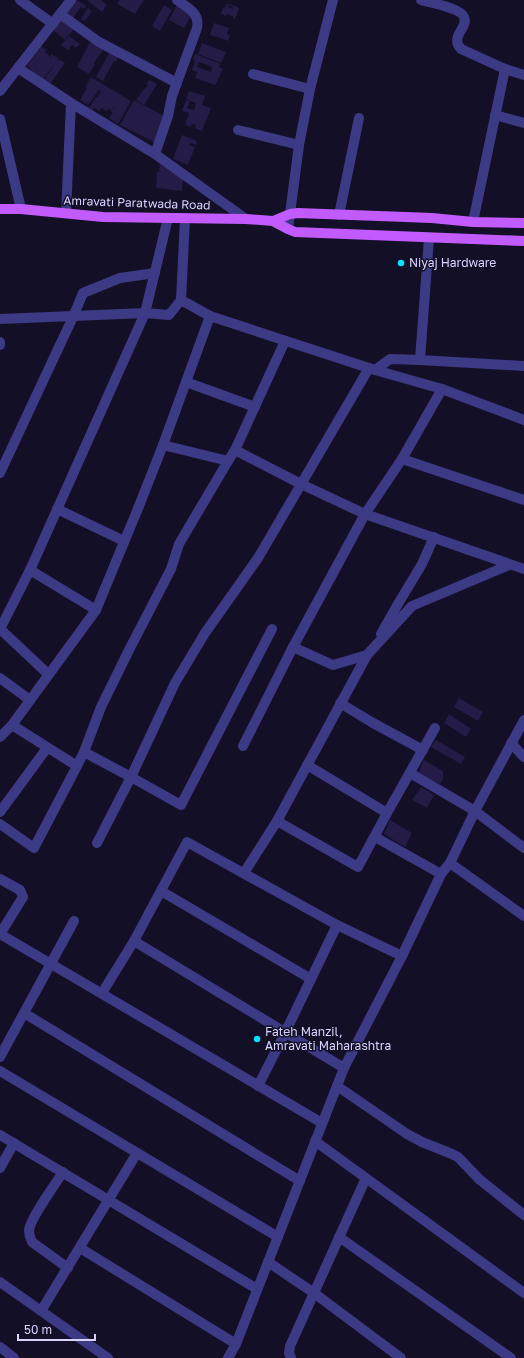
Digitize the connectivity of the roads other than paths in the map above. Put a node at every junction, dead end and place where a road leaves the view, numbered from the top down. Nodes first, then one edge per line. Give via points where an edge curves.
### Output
1 (20, 0) edge
2 (177, 0) edge
3 (332, 0) edge
4 (421, 0) edge
5 (67, 1) edge
6 (60, 14) junction
7 (53, 24) junction
8 (18, 68) junction
9 (505, 68) junction
10 (254, 74) dead end
11 (524, 75) edge
12 (177, 83) junction
13 (310, 89) junction
14 (0, 91) edge
15 (71, 103) junction
16 (495, 115) junction
17 (359, 118) dead end
18 (0, 119) edge
19 (524, 123) edge
20 (238, 130) dead end
21 (299, 145) junction
22 (155, 154) junction
23 (0, 209) edge
24 (21, 209) junction
25 (66, 213) junction
26 (290, 214) junction
27 (339, 215) junction
28 (168, 218) junction
29 (185, 219) junction
30 (246, 219) junction
31 (273, 221) junction
32 (473, 222) junction
33 (524, 223) edge
34 (288, 229) junction
35 (429, 238) junction
36 (524, 242) edge
37 (154, 273) junction
38 (181, 300) junction
39 (145, 313) junction
40 (210, 316) junction
41 (74, 317) junction
42 (0, 319) edge
43 (285, 341) junction
44 (420, 360) junction
45 (524, 366) edge
46 (372, 369) junction
47 (186, 382) junction
48 (442, 390) junction
49 (255, 406) junction
50 (524, 420) edge
51 (163, 445) junction
52 (235, 450) junction
53 (402, 459) junction
54 (228, 461) junction
55 (0, 473) edge
56 (300, 484) junction
57 (524, 500) edge
58 (58, 509) junction
59 (365, 514) junction
60 (434, 538) junction
61 (124, 541) junction
62 (509, 565) junction
63 (524, 569) edge
64 (30, 570) junction
65 (96, 610) junction
66 (0, 629) edge
67 (272, 629) dead end
68 (377, 643) junction
69 (293, 647) junction
70 (367, 655) junction
71 (48, 674) junction
72 (0, 678) edge
73 (30, 700) junction
74 (340, 703) junction
75 (524, 720) edge
76 (12, 725) junction
77 (435, 728) dead end
78 (0, 737) edge
79 (511, 743) junction
80 (243, 746) dead end
81 (47, 748) junction
82 (423, 750) junction
83 (84, 752) junction
84 (524, 758) edge
85 (307, 765) junction
86 (77, 766) junction
87 (410, 773) junction
88 (131, 777) junction
89 (475, 811) junction
90 (0, 812) edge
91 (387, 813) junction
92 (277, 821) junction
93 (0, 824) edge
94 (375, 837) junction
95 (97, 843) dead end
96 (524, 848) edge
97 (450, 863) junction
98 (244, 873) junction
99 (441, 874) junction
100 (0, 879) edge
101 (161, 891) junction
102 (524, 916) edge
103 (74, 921) dead end
104 (337, 925) junction
105 (0, 934) edge
106 (134, 941) junction
107 (402, 956) junction
108 (51, 964) junction
109 (311, 980) junction
110 (102, 993) junction
111 (24, 1013) junction
112 (285, 1033) junction
113 (0, 1057) edge
114 (344, 1068) junction
115 (0, 1071) edge
116 (258, 1086) junction
117 (337, 1086) junction
118 (322, 1124) junction
119 (0, 1135) edge
120 (315, 1141) junction
121 (14, 1143) junction
122 (137, 1153) junction
123 (0, 1168) edge
124 (62, 1172) junction
125 (366, 1178) junction
126 (300, 1181) junction
127 (109, 1200) junction
128 (524, 1215) edge
129 (278, 1237) junction
130 (339, 1237) junction
131 (80, 1248) junction
132 (268, 1262) junction
133 (68, 1268) junction
134 (0, 1282) edge
135 (257, 1289) junction
136 (314, 1293) junction
137 (524, 1293) edge
138 (41, 1311) junction
139 (236, 1344) junction
140 (0, 1347) edge
141 (14, 1358) edge
142 (108, 1358) edge
143 (228, 1358) edge
144 (291, 1358) edge
145 (401, 1358) edge
146 (511, 1358) edge

1 - 7 street
2 - 12 street via 192,11 198,20
3 - 13 street
4 - 9 street via 456,9 461,13 465,22 456,40 457,45
5 - 6 street
6 - 7 street
6 - 12 street via 99,42
7 - 8 street
8 - 14 street
8 - 15 street
9 - 11 street
9 - 16 street
10 - 13 street
12 - 22 street
13 - 21 street
15 - 22 street
15 - 25 street
16 - 19 street
16 - 32 street
17 - 27 street
18 - 24 street
20 - 21 street
21 - 26 street
22 - 30 street
23 - 24 main road, Amravati Paratwada Road
24 - 25 main road, Amravati Paratwada Road
25 - 28 main road, Amravati Paratwada Road via 103,217
26 - 27 main road, Amravati Paratwada Road
26 - 31 main road, Amravati Paratwada Road
26 - 34 street
27 - 32 main road, Amravati Paratwada Road
28 - 29 main road, Amravati Paratwada Road
28 - 37 street
29 - 30 main road, Amravati Paratwada Road
29 - 38 street
30 - 31 main road, Amravati Paratwada Road
31 - 34 main road, Amravati Paratwada Road
32 - 33 main road, Amravati Paratwada Road
34 - 35 main road, Amravati Paratwada Road via 295,232
35 - 36 main road, Amravati Paratwada Road
35 - 44 street
37 - 39 street
37 - 41 street via 120,278 83,293
38 - 39 street via 168,315
38 - 40 street
39 - 41 street
39 - 58 street
40 - 43 street
40 - 47 street
41 - 42 street
41 - 55 street
43 - 46 street
43 - 49 street
44 - 45 street
44 - 46 street via 390,359
46 - 48 street
46 - 56 street
47 - 49 street
47 - 51 street
48 - 50 street
48 - 53 street
49 - 52 street
51 - 54 street
51 - 61 street
52 - 54 street
52 - 56 street
53 - 57 street
53 - 59 street
54 - 83 street via 179,544 171,569 101,707
56 - 59 street
56 - 88 street via 258,558 205,633 175,683
58 - 61 street
58 - 64 street
59 - 60 street
59 - 69 street
60 - 62 street
60 - 68 street
61 - 65 street
62 - 63 street
62 - 68 street via 412,606
64 - 65 street
64 - 66 street
65 - 71 street
66 - 71 street
67 - 88 street via 181,805
68 - 70 street
69 - 70 street via 333,665
69 - 80 street
70 - 74 street
71 - 73 street
72 - 73 street
73 - 76 street
74 - 82 street
74 - 85 street
75 - 79 street
76 - 78 street
76 - 81 street
77 - 82 street
79 - 84 street
79 - 89 street
81 - 86 street
81 - 90 street
82 - 87 street
83 - 86 street
83 - 88 street
85 - 91 street
85 - 92 street
86 - 93 street via 34,848
87 - 89 street
87 - 91 street
88 - 95 street
89 - 96 street
89 - 97 street
91 - 94 street
92 - 94 street via 358,867
92 - 98 street
94 - 99 street
97 - 99 street
97 - 102 street
98 - 101 street via 187,842
98 - 104 street
99 - 107 street
100 - 105 street via 20,890 23,897
101 - 106 street
101 - 109 street
103 - 108 street
104 - 107 street
104 - 109 street
105 - 108 street
106 - 110 street
106 - 112 street
107 - 114 street
108 - 110 street
108 - 111 street
109 - 112 street
110 - 116 street
111 - 113 street
111 - 126 street
112 - 114 street
112 - 116 street
114 - 117 street
115 - 122 street
116 - 118 street
117 - 118 street
117 - 128 street via 407,1134 458,1157 479,1180
118 - 120 street
119 - 121 street
120 - 125 street
120 - 126 street
121 - 123 street
121 - 124 street
122 - 127 street
122 - 129 street
124 - 127 street
124 - 133 street via 32,1220 29,1232 32,1242
125 - 130 street
125 - 137 street
126 - 129 street
127 - 131 street
127 - 135 street
129 - 132 street
130 - 136 street
130 - 146 street
131 - 133 street
131 - 139 street
132 - 135 street
132 - 136 street
133 - 138 street
134 - 138 street
135 - 139 street
136 - 144 street via 290,1346
136 - 145 street
138 - 142 street
139 - 143 street
140 - 141 street

